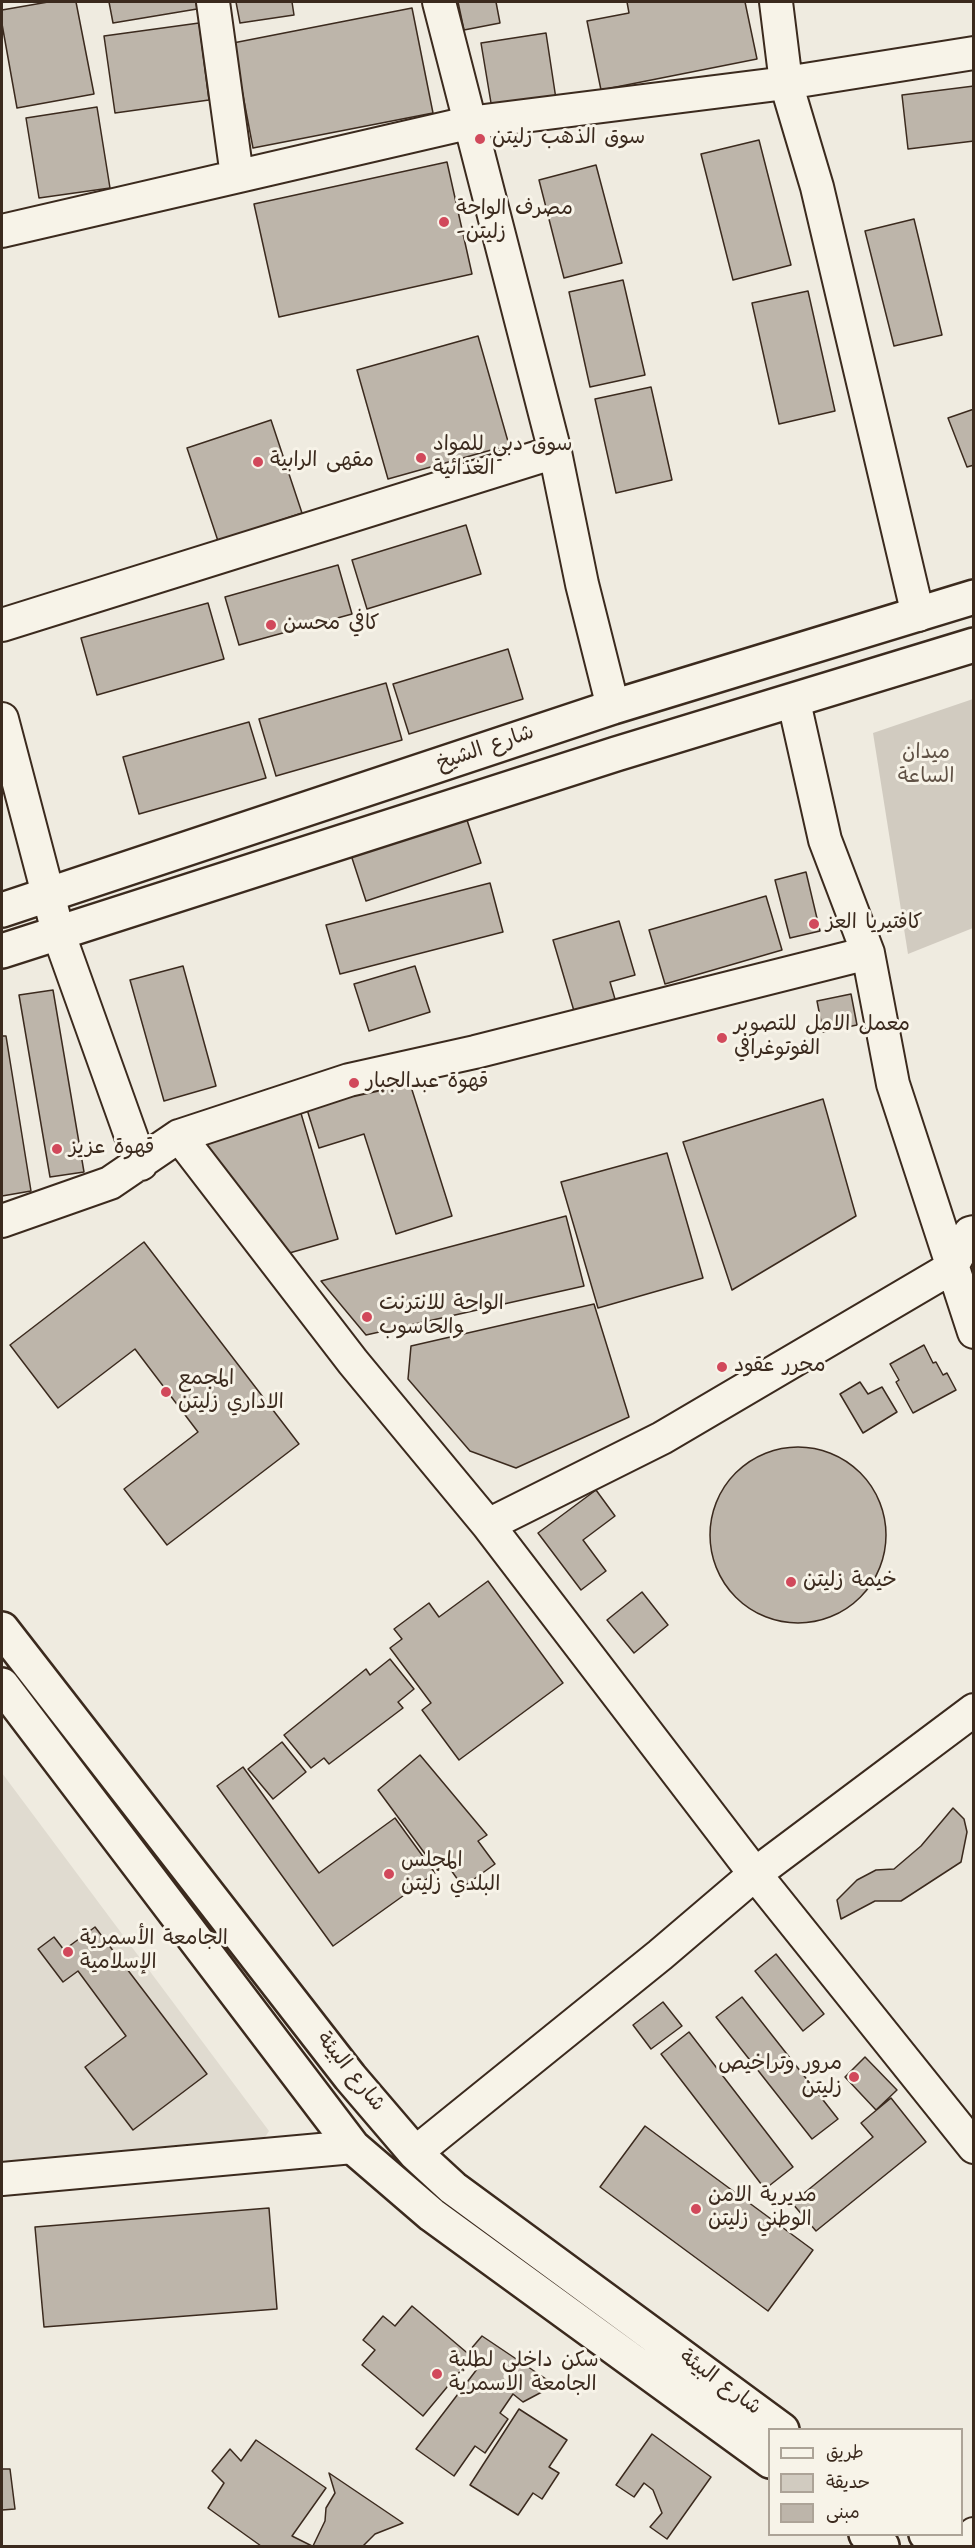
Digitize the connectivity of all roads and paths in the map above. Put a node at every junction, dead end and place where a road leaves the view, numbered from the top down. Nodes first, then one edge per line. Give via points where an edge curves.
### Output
1 (213, 2) edge
2 (439, 2) edge
3 (776, 2) edge
4 (974, 53) edge
5 (786, 83) junction
6 (468, 123) junction
7 (237, 176) junction
8 (2, 231) edge
9 (555, 452) junction
10 (974, 597) edge
11 (918, 615) junction
12 (2, 624) edge
13 (974, 645) edge
14 (794, 702) junction
15 (613, 707) junction
16 (2, 719) edge
17 (48, 894) junction
18 (2, 910) edge
19 (58, 932) junction
20 (2, 951) edge
21 (868, 953) junction
22 (179, 1136) junction
23 (141, 1164) junction
24 (2, 1221) edge
25 (974, 1232) edge
26 (951, 1268) junction
27 (974, 1332) edge
28 (488, 1525) junction
29 (2, 1631) edge
30 (2, 1685) edge
31 (974, 1710) edge
32 (755, 1874) junction
33 (974, 2146) edge
34 (353, 2147) junction
35 (415, 2153) junction
36 (7, 2178) edge
37 (779, 2428) edge
38 (768, 2460) edge
39 (974, 2534) edge
40 (867, 2536) edge
41 (927, 2536) edge
42 (882, 2547) edge
43 (943, 2547) edge
44 (964, 2547) edge

1 - 7 street
2 - 6 street
3 - 5 street
4 - 5 street
5 - 6 street
5 - 11 street via 817,187
6 - 7 street
6 - 9 street
7 - 8 street
9 - 12 street
9 - 15 street
10 - 11 main road, شارع الشيخ
11 - 15 main road, شارع الشيخ
13 - 14 main road, شارع الشيخ
14 - 19 main road, شارع الشيخ via 616,754
14 - 21 street via 825,840
15 - 17 main road, شارع الشيخ
16 - 17 street
17 - 18 main road, شارع الشيخ
17 - 19 street
19 - 20 main road, شارع الشيخ
19 - 23 street
21 - 22 street via 349,1080
21 - 26 street via 893,1084
22 - 23 street
22 - 28 street via 353,1362
23 - 24 street via 110,1183
25 - 26 street
26 - 27 street
26 - 28 street via 662,1438
28 - 32 street
29 - 35 main road, شارع البيئة via 350,2077
30 - 34 main road, شارع البيئة
31 - 32 street
32 - 33 street
32 - 35 street
34 - 36 street
34 - 38 main road, شارع البيئة via 432,2215
35 - 37 main road, شارع البيئة via 453,2188
39 - 44 street
40 - 42 main road
41 - 43 main road

